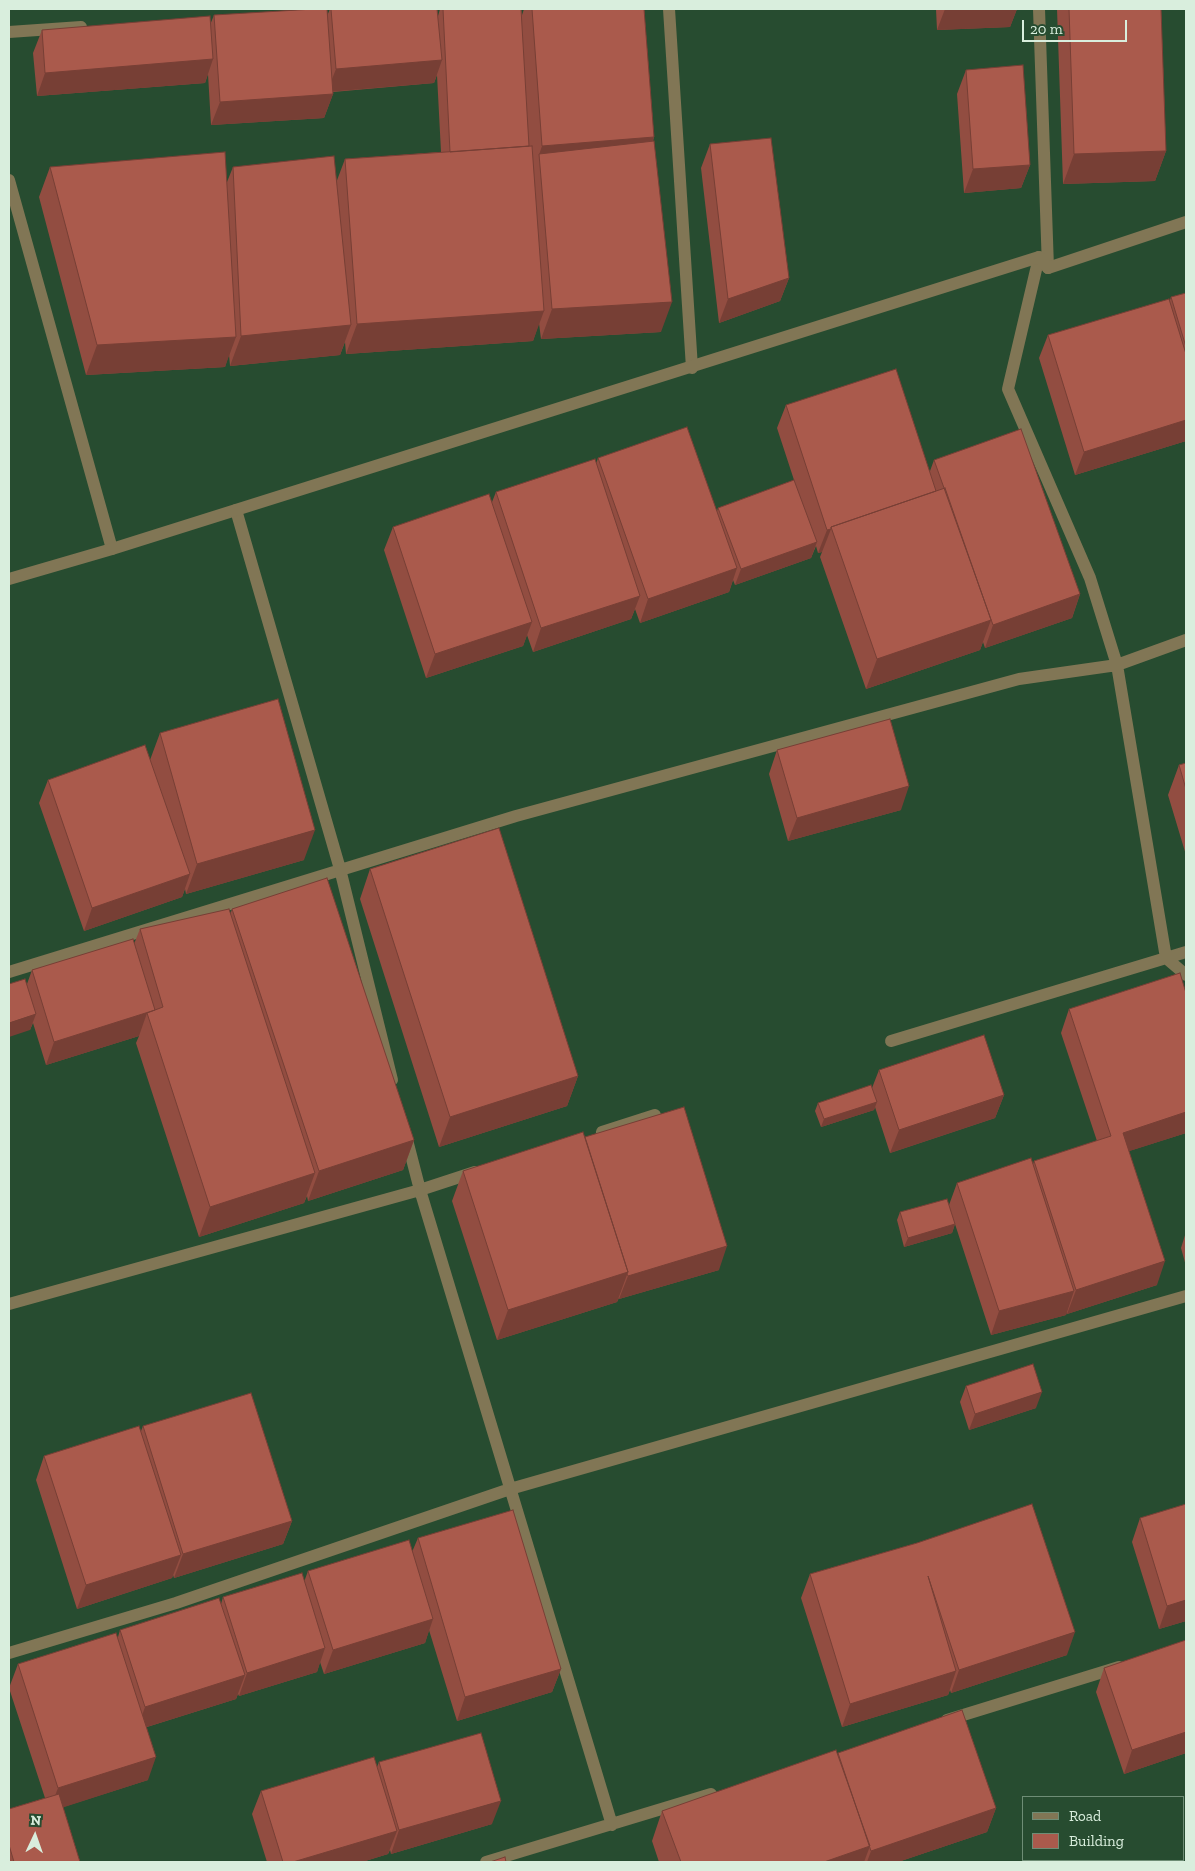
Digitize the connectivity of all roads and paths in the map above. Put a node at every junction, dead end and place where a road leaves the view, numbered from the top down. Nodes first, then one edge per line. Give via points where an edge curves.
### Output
1 (669, 9) edge
2 (1039, 9) edge
3 (97, 26) edge
4 (9, 32) edge
5 (9, 180) edge
6 (1186, 222) edge
7 (1039, 257) junction
8 (1048, 268) junction
9 (692, 368) junction
10 (236, 510) junction
11 (112, 549) junction
12 (9, 580) edge
13 (1186, 640) edge
14 (1117, 665) junction
15 (340, 869) junction
16 (1186, 952) edge
17 (1166, 958) junction
18 (9, 972) edge
19 (1186, 975) edge
20 (892, 1041) dead end
21 (396, 1096) edge
22 (655, 1115) edge
23 (403, 1124) edge
24 (589, 1136) edge
25 (486, 1169) edge
26 (420, 1190) junction
27 (1186, 1296) edge
28 (9, 1304) edge
29 (510, 1489) junction
30 (9, 1653) edge
31 (1130, 1663) edge
32 (932, 1725) edge
33 (725, 1790) edge
34 (612, 1826) junction
35 (486, 1862) edge

1 - 9 street
2 - 8 street
3 - 4 street
5 - 11 street
6 - 8 street
7 - 8 street
7 - 9 street
7 - 14 street via 1008,389 1090,578
9 - 10 street
10 - 11 street
10 - 15 street
11 - 12 street
13 - 14 street
14 - 15 street via 1019,679 516,816
14 - 17 street
15 - 18 street
15 - 21 street
16 - 17 street
17 - 19 street
17 - 20 street
22 - 24 street
23 - 26 street
25 - 26 street
26 - 28 street
26 - 29 street
27 - 29 street
29 - 30 street via 176,1603
29 - 34 street
31 - 32 street
33 - 34 street
34 - 35 street

